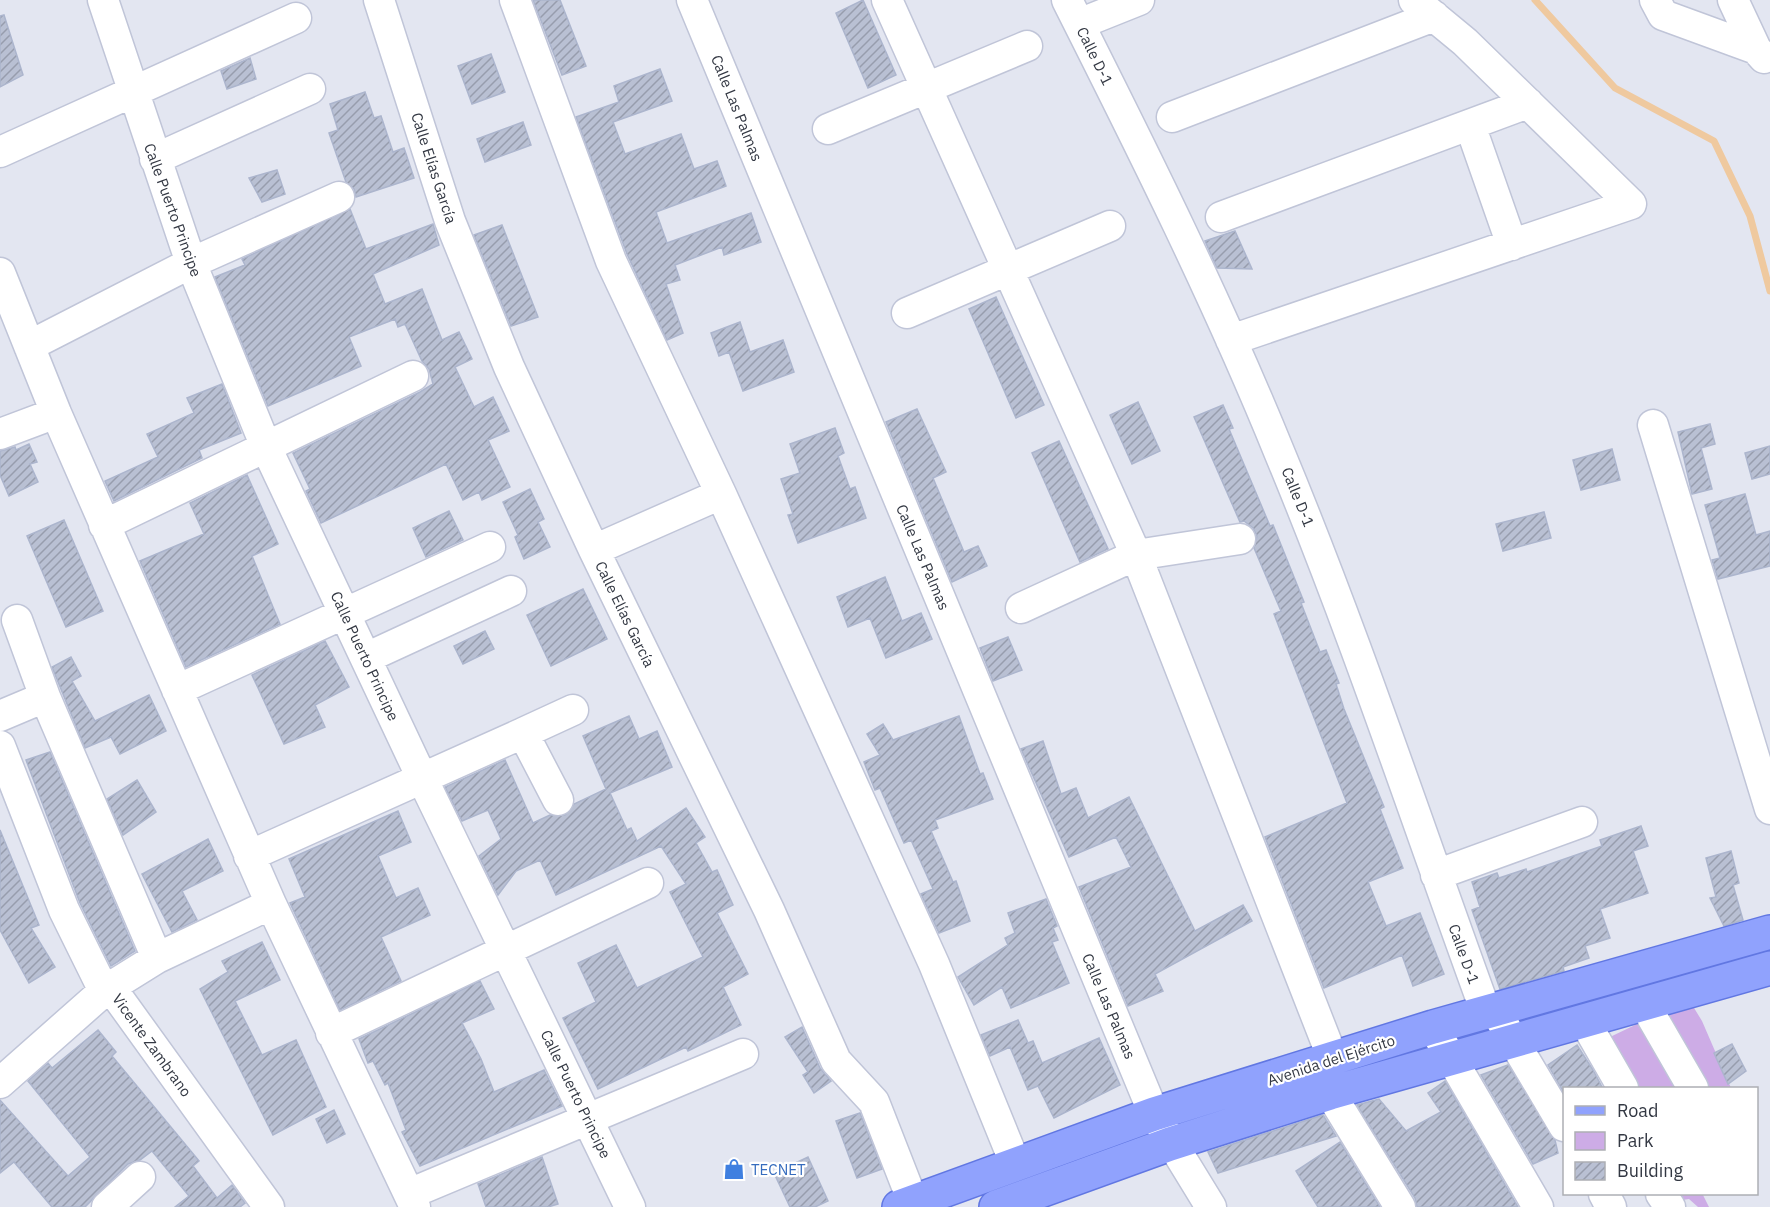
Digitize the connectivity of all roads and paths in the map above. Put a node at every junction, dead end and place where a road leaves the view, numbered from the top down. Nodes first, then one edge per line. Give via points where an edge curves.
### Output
1 (103, 0) edge
2 (379, 0) edge
3 (515, 0) edge
4 (692, 0) edge
5 (886, 0) edge
6 (1139, 0) edge
7 (1655, 0) edge
8 (1733, 0) edge
9 (1424, 8) edge
10 (1073, 12) edge
11 (296, 18) dead end
12 (1027, 46) dead end
13 (1763, 56) edge
14 (928, 88) junction
15 (310, 89) dead end
16 (132, 91) junction
17 (1528, 103) junction
18 (1172, 117) dead end
19 (1470, 125) junction
20 (828, 129) dead end
21 (0, 152) edge
22 (155, 159) junction
23 (339, 197) dead end
24 (1221, 217) dead end
25 (1110, 226) dead end
26 (1512, 245) junction
27 (191, 262) junction
28 (1009, 269) junction
29 (0, 273) edge
30 (907, 313) dead end
31 (1231, 340) junction
32 (28, 346) junction
33 (413, 376) dead end
34 (56, 413) junction
35 (1653, 425) dead end
36 (0, 434) edge
37 (266, 447) junction
38 (722, 494) junction
39 (104, 525) junction
40 (1240, 539) dead end
41 (490, 547) dead end
42 (594, 550) junction
43 (1136, 555) junction
44 (511, 591) dead end
45 (1021, 608) dead end
46 (345, 613) junction
47 (17, 620) dead end
48 (366, 658) junction
49 (177, 690) junction
50 (45, 697) junction
51 (573, 711) dead end
52 (0, 716) edge
53 (524, 733) junction
54 (0, 746) edge
55 (422, 778) junction
56 (558, 800) dead end
57 (1770, 809) edge
58 (1582, 822) dead end
59 (249, 856) junction
60 (1436, 875) junction
61 (648, 883) dead end
62 (271, 904) junction
63 (1770, 932) edge
64 (507, 951) junction
65 (157, 958) junction
66 (1770, 968) edge
67 (108, 990) junction
68 (1645, 1005) junction
69 (1490, 1011) junction
70 (1585, 1022) junction
71 (1433, 1027) junction
72 (331, 1033) junction
73 (1515, 1041) junction
74 (743, 1054) dead end
75 (1333, 1059) junction
76 (1450, 1059) junction
77 (0, 1083) edge
78 (1622, 1087) edge
79 (1692, 1087) edge
80 (1330, 1093) junction
81 (1154, 1114) junction
82 (588, 1119) junction
83 (1563, 1124) edge
84 (1170, 1144) junction
85 (1016, 1163) junction
86 (140, 1177) dead end
87 (412, 1200) edge
88 (909, 1205) edge
89 (107, 1207) edge
90 (269, 1207) edge
91 (630, 1207) edge
92 (996, 1207) edge
93 (1211, 1207) edge
94 (1400, 1207) edge
95 (1538, 1207) edge

1 - 16 street, Calle Puerto Principe
2 - 42 street, Calle Elías García via 467,268
3 - 38 street via 611,261
4 - 81 street, Calle Las Palmas
5 - 14 street
6 - 10 street
7 - 13 street via 1663,15
8 - 13 street
9 - 17 street
9 - 18 street
10 - 31 street, Calle D-1
11 - 16 street
12 - 14 street
14 - 20 street
14 - 28 street
15 - 22 street
16 - 21 street
16 - 22 street, Calle Puerto Principe
17 - 19 street
17 - 26 street via 1631,204
19 - 24 street
19 - 26 street
22 - 27 street, Calle Puerto Principe
23 - 27 street
25 - 28 street
26 - 31 street
27 - 32 street
27 - 37 street, Calle Puerto Principe
28 - 30 street
28 - 43 street
29 - 32 street
31 - 60 street, Calle D-1 via 1317,546
32 - 34 street
33 - 37 street
34 - 36 street
34 - 39 street
35 - 57 street
37 - 39 street
37 - 46 street, Calle Puerto Principe
38 - 42 street
38 - 85 street via 934,964
39 - 49 street
40 - 43 street
41 - 46 street
42 - 88 street, Calle Elías García via 769,910 836,1061 874,1102
43 - 45 street
43 - 75 street
44 - 48 street
46 - 48 street, Calle Puerto Principe
46 - 49 street
47 - 50 street
48 - 55 street, Calle Puerto Principe
49 - 59 street
50 - 52 street
50 - 65 street
51 - 53 street
53 - 55 street
53 - 56 street
54 - 67 street, Vicente Zambrano via 64,910
55 - 59 street
55 - 64 street, Calle Puerto Principe
58 - 60 street
59 - 62 street
60 - 69 street, Calle D-1
61 - 64 street
62 - 65 street
62 - 72 street
63 - 69 main road, Avenida del Ejército
64 - 72 street
64 - 82 street, Calle Puerto Principe
65 - 67 street
66 - 68 main road, Avenida del Ejército
67 - 77 street
67 - 90 street, Vicente Zambrano
68 - 70 main road, Avenida del Ejército
68 - 79 street
69 - 71 main road, Avenida del Ejército
69 - 73 street, Calle D-1
70 - 73 main road, Avenida del Ejército
70 - 78 street
71 - 75 main road, Avenida del Ejército
71 - 76 street
72 - 87 street
73 - 76 main road, Avenida del Ejército
73 - 83 street, Calle D-1
74 - 82 street
75 - 81 main road, Avenida del Ejército
76 - 80 main road, Avenida del Ejército
76 - 95 street
80 - 84 main road, Avenida del Ejército
80 - 94 street
81 - 84 street, Calle Las Palmas
81 - 85 main road, Avenida del Ejército
82 - 87 street
82 - 91 street, Calle Puerto Principe
84 - 92 main road, Avenida del Ejército
84 - 93 street, Calle Las Palmas
85 - 88 main road, Avenida del Ejército
86 - 89 street

